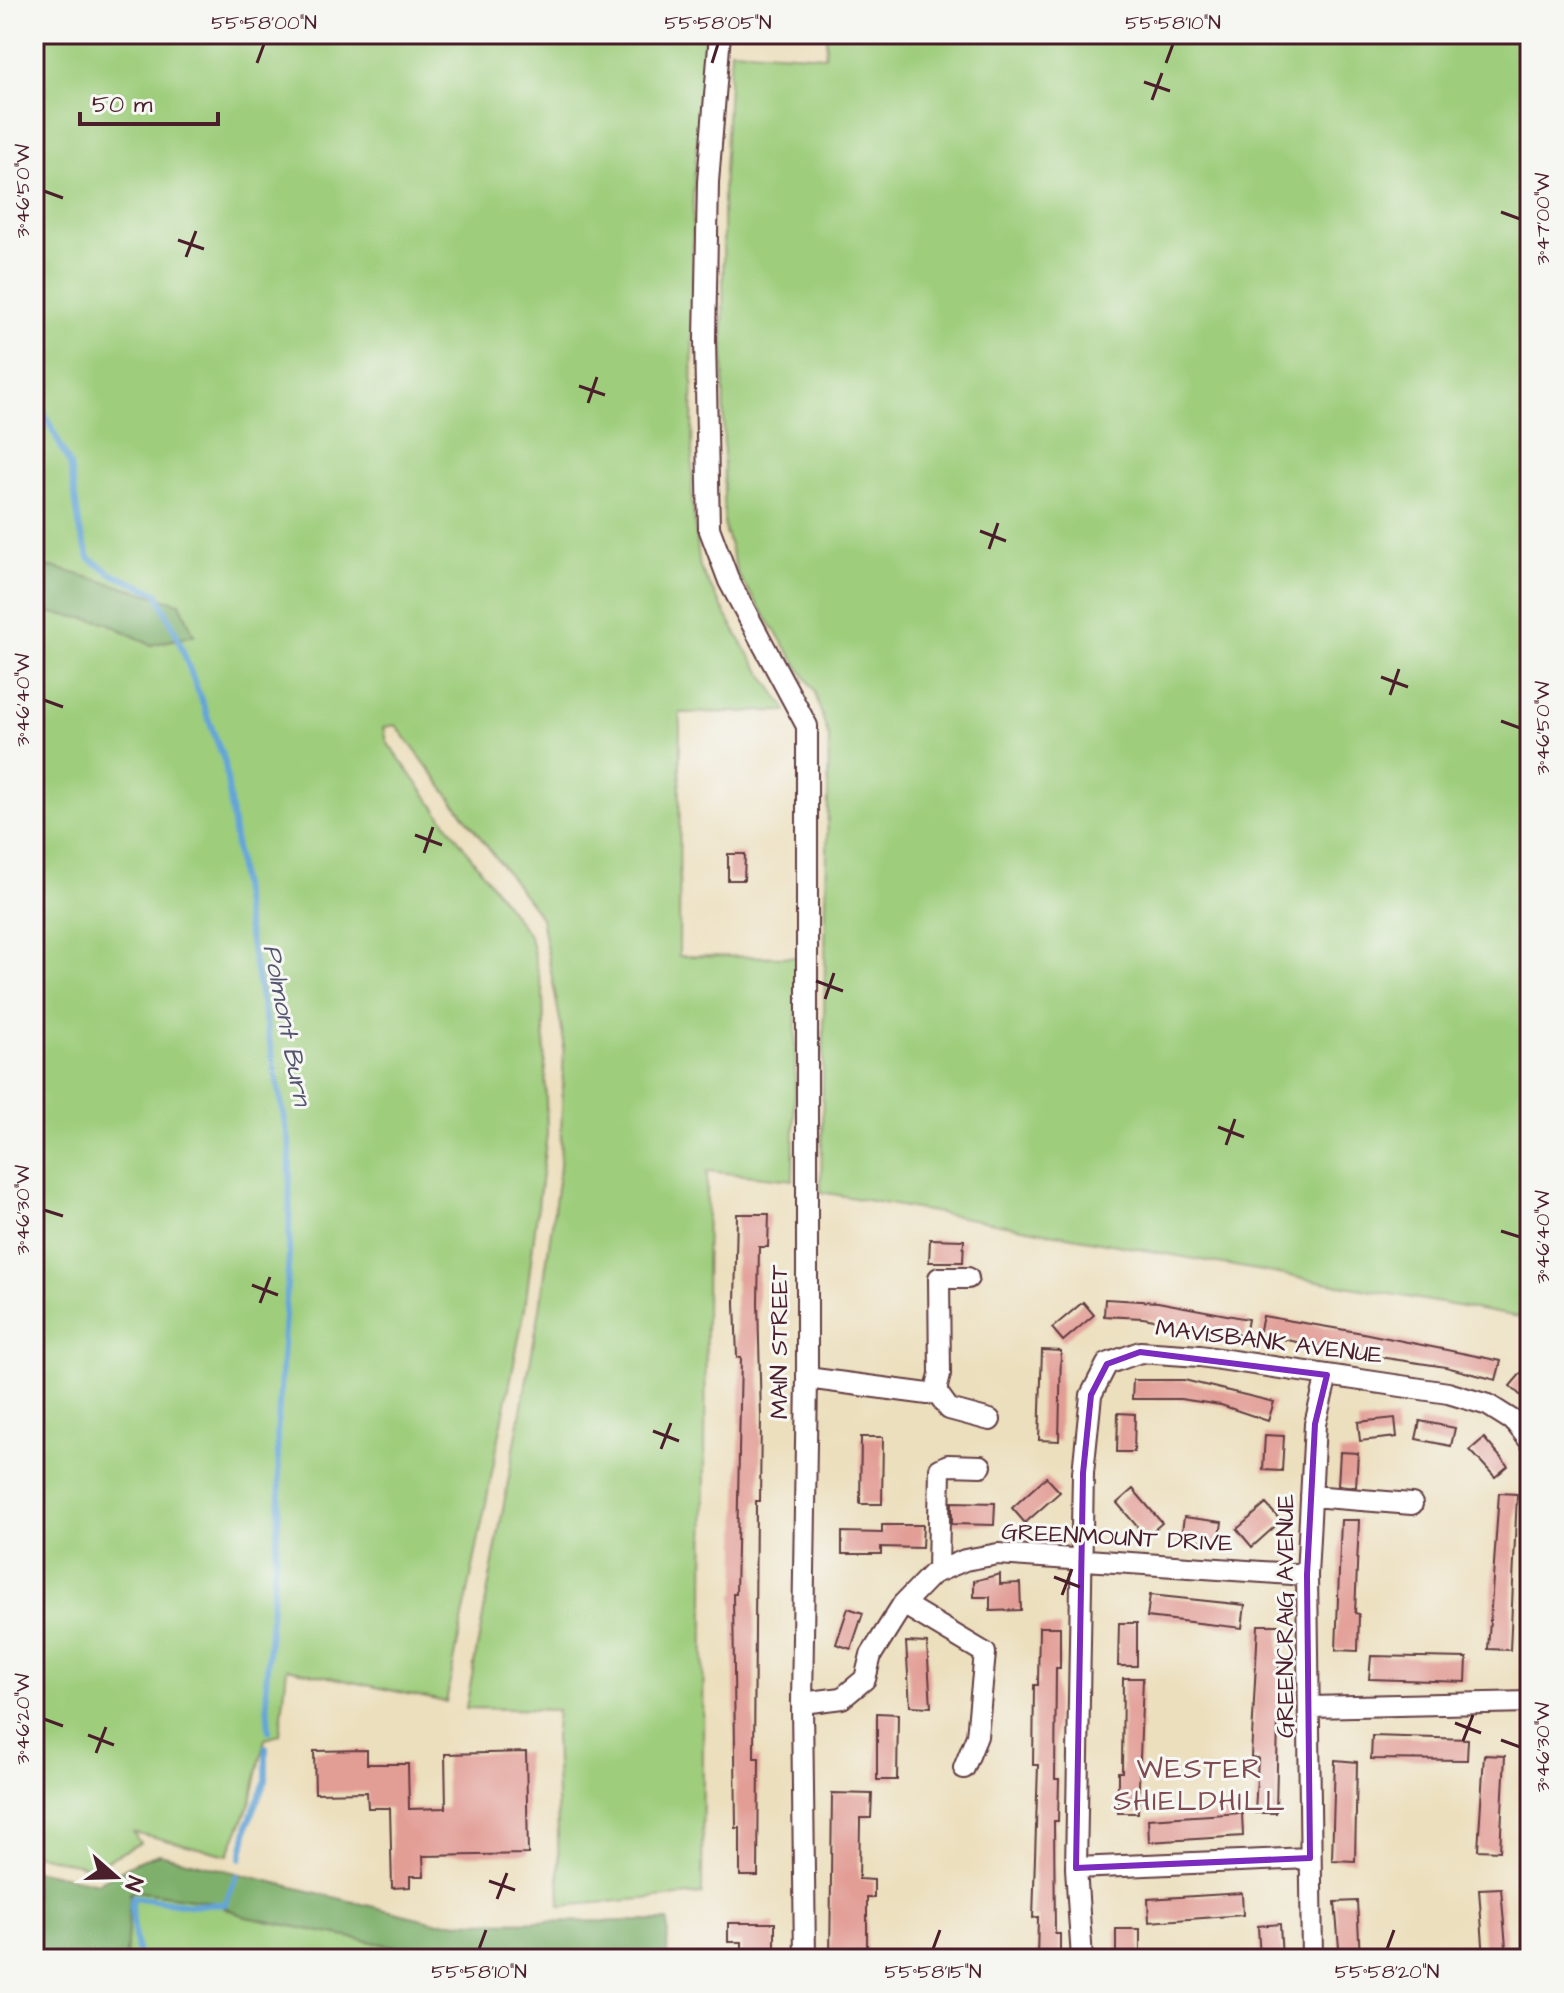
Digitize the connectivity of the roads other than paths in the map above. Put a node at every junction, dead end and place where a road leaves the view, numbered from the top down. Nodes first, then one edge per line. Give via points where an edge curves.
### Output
1 (720, 34) edge
2 (968, 1278) dead end
3 (1327, 1375) junction
4 (807, 1378) junction
5 (936, 1391) junction
6 (990, 1420) dead end
7 (1530, 1441) edge
8 (981, 1466) dead end
9 (1311, 1496) junction
10 (1412, 1504) dead end
11 (1080, 1561) junction
12 (938, 1571) junction
13 (1307, 1575) junction
14 (903, 1604) junction
15 (1530, 1702) edge
16 (802, 1703) junction
17 (1311, 1707) junction
18 (964, 1768) dead end
19 (1310, 1858) junction
20 (1076, 1868) junction
21 (805, 1959) edge
22 (1082, 1959) edge
23 (1312, 1959) edge

1 - 4 street, MAIN STREET via 708,182 709,528 729,581 807,726
2 - 5 street via 939,1278
3 - 7 street, MAVISBANK AVENUE via 1448,1393 1488,1405 1515,1422
3 - 9 street, GREENCRAIG AVENUE via 1315,1424
3 - 11 street, MAVISBANK AVENUE via 1140,1352 1107,1364 1091,1395
4 - 5 street
4 - 16 street, MAIN STREET
5 - 6 street via 949,1409
8 - 12 street via 940,1469
9 - 10 street
9 - 13 street, GREENCRAIG AVENUE
11 - 12 street, GREENMOUNT DRIVE via 998,1554
11 - 13 street, GREENMOUNT DRIVE
11 - 20 street, MAVISBANK AVENUE
12 - 14 street, GREENMOUNT DRIVE
13 - 17 street, GREENCRAIG AVENUE
14 - 16 street, GREENMOUNT DRIVE via 871,1655 865,1679 842,1698
14 - 18 street via 985,1653 977,1736
15 - 17 street
16 - 21 street, MAIN STREET
17 - 19 street, GREENCRAIG AVENUE
19 - 20 street
19 - 23 street, GREENCRAIG AVENUE
20 - 22 street, MAVISBANK AVENUE

